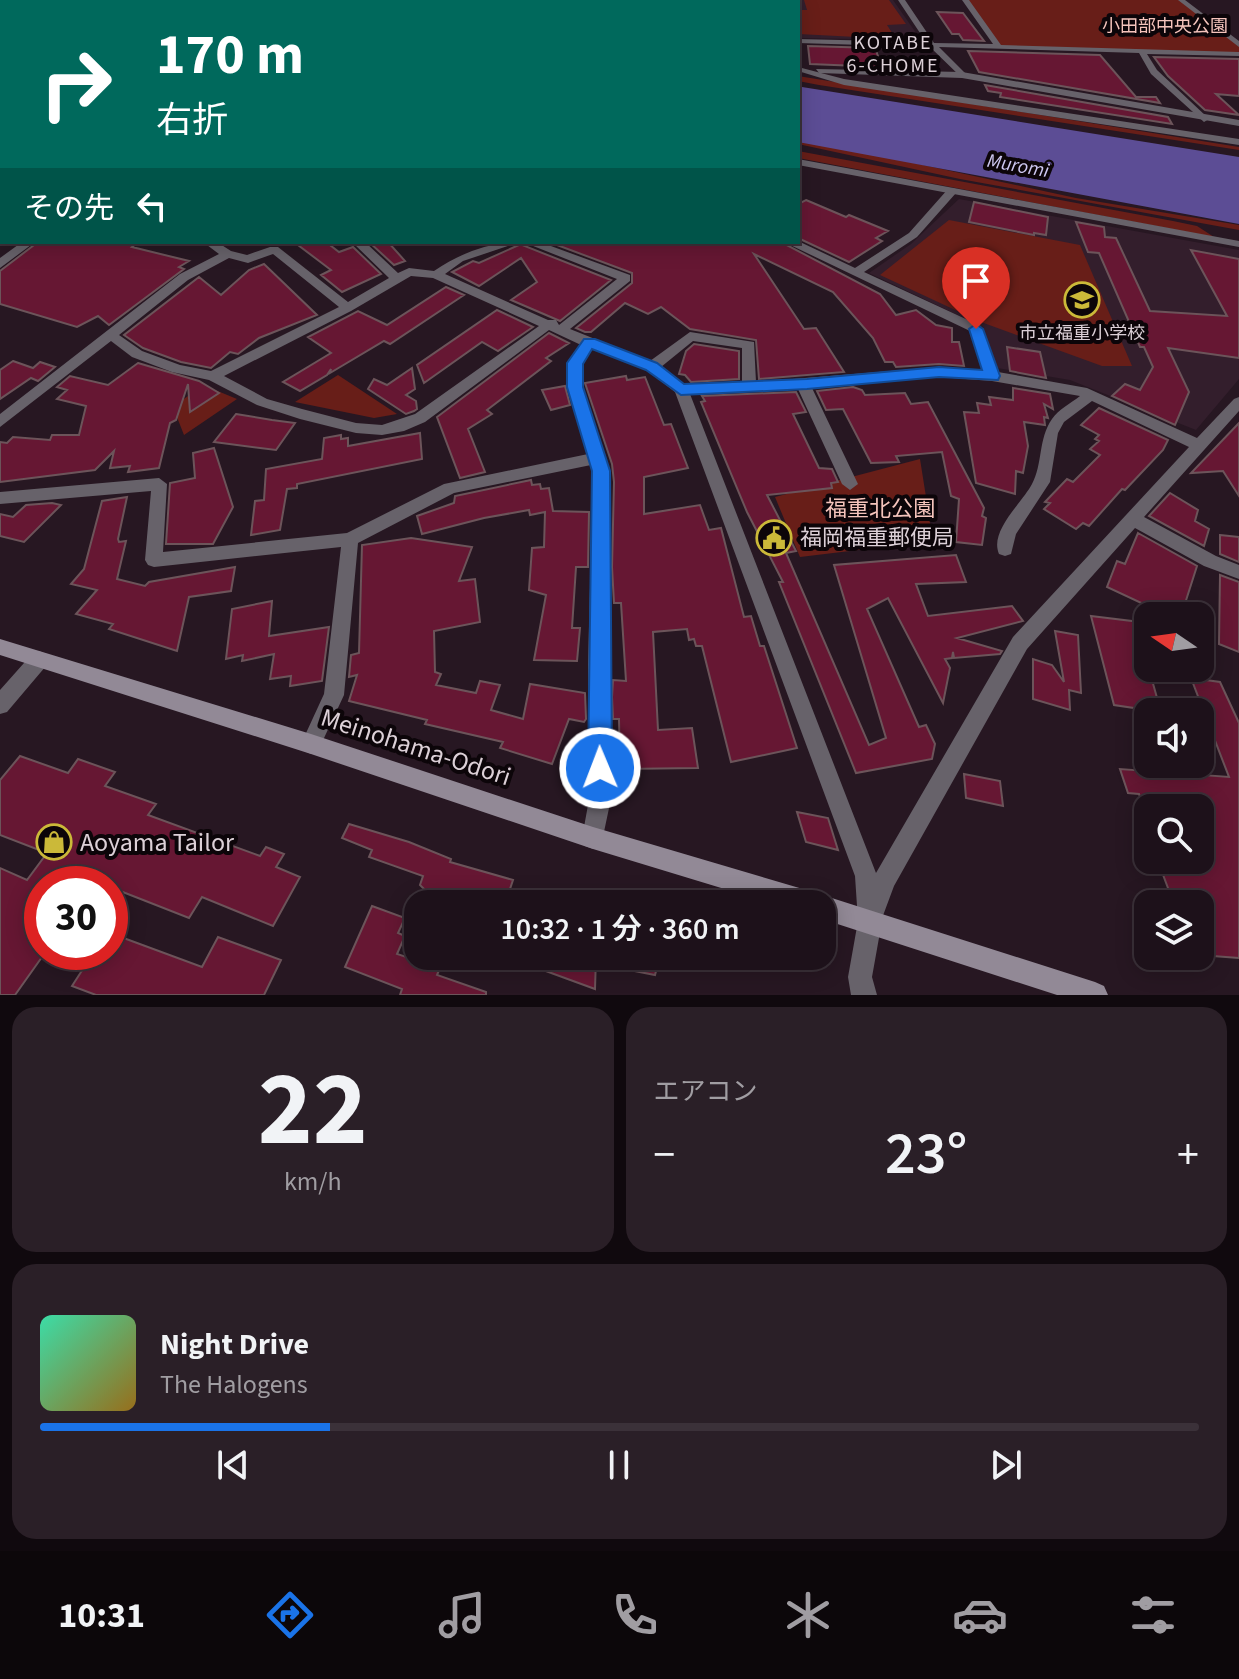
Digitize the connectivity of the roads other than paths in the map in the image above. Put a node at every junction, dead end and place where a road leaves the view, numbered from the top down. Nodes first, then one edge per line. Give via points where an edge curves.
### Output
1 (901, 0) edge
2 (965, 0) edge
3 (1181, 0) edge
4 (800, 41) edge
5 (932, 45) junction
6 (1239, 45) edge
7 (999, 47) junction
8 (1141, 51) junction
9 (1239, 54) edge
10 (800, 69) edge
11 (819, 71) junction
12 (962, 75) junction
13 (1204, 119) junction
14 (1239, 123) edge
15 (1239, 142) edge
16 (800, 162) edge
17 (952, 191) junction
18 (26, 244) edge
19 (212, 244) edge
20 (360, 244) edge
21 (508, 244) edge
22 (534, 244) edge
23 (794, 244) edge
24 (1239, 244) edge
25 (227, 254) junction
26 (0, 264) edge
27 (855, 273) junction
28 (436, 275) junction
29 (397, 279) junction
30 (347, 308) junction
31 (556, 326) junction
32 (111, 335) junction
33 (589, 343) junction
34 (652, 367) junction
35 (213, 376) junction
36 (992, 376) junction
37 (803, 384) junction
38 (749, 386) junction
39 (681, 390) junction
40 (1091, 395) junction
41 (1239, 402) edge
42 (0, 422) edge
43 (1198, 448) junction
44 (596, 458) junction
45 (850, 484) dead end
46 (0, 498) edge
47 (1133, 519) junction
48 (350, 539) junction
49 (1005, 549) dead end
50 (1239, 572) edge
51 (0, 647) edge
52 (39, 660) junction
53 (0, 705) edge
54 (311, 744) junction
55 (593, 838) junction
56 (766, 890) edge
57 (836, 911) edge
58 (870, 921) junction
59 (864, 995) edge
60 (1095, 995) edge

1 - 5 street
2 - 7 street
3 - 6 street
4 - 5 street
5 - 7 street
5 - 12 street
7 - 8 street
8 - 9 street
8 - 13 street via 1154,72
10 - 11 street
11 - 12 street
11 - 15 street via 844,82
12 - 13 street
13 - 14 street
16 - 17 street
17 - 24 street
17 - 27 street via 913,235
18 - 26 street
19 - 25 street
20 - 29 street
21 - 28 street via 459,259
22 - 31 street via 626,278
23 - 27 street
25 - 30 street via 248,259 274,249
25 - 32 street via 184,277
27 - 36 street via 976,329
28 - 29 street via 409,272
28 - 31 street
29 - 30 street
30 - 35 street
31 - 33 street
31 - 35 street via 399,427 356,428 300,414 262,402
32 - 35 street via 137,354
32 - 42 street
33 - 34 street
33 - 44 street via 575,363 575,387
34 - 38 street via 690,336 749,345
34 - 39 street
36 - 37 street via 939,372
36 - 40 street
37 - 38 street
37 - 45 street
38 - 39 street
39 - 58 street via 866,876
40 - 43 street
40 - 49 street via 1059,419 1051,433 1042,482 1008,533
41 - 43 street
43 - 47 street
44 - 48 street via 450,488
44 - 55 street via 601,471 601,794
46 - 48 street via 159,484 154,560
47 - 50 street
47 - 58 street via 1020,643 884,881
48 - 54 street via 334,695
51 - 52 main road, Meinohama-Odori
52 - 53 street
52 - 54 main road, Meinohama-Odori
54 - 55 main road, Meinohama-Odori
55 - 56 main road, Meinohama-Odori
57 - 58 main road
58 - 59 street via 860,977
58 - 60 main road

